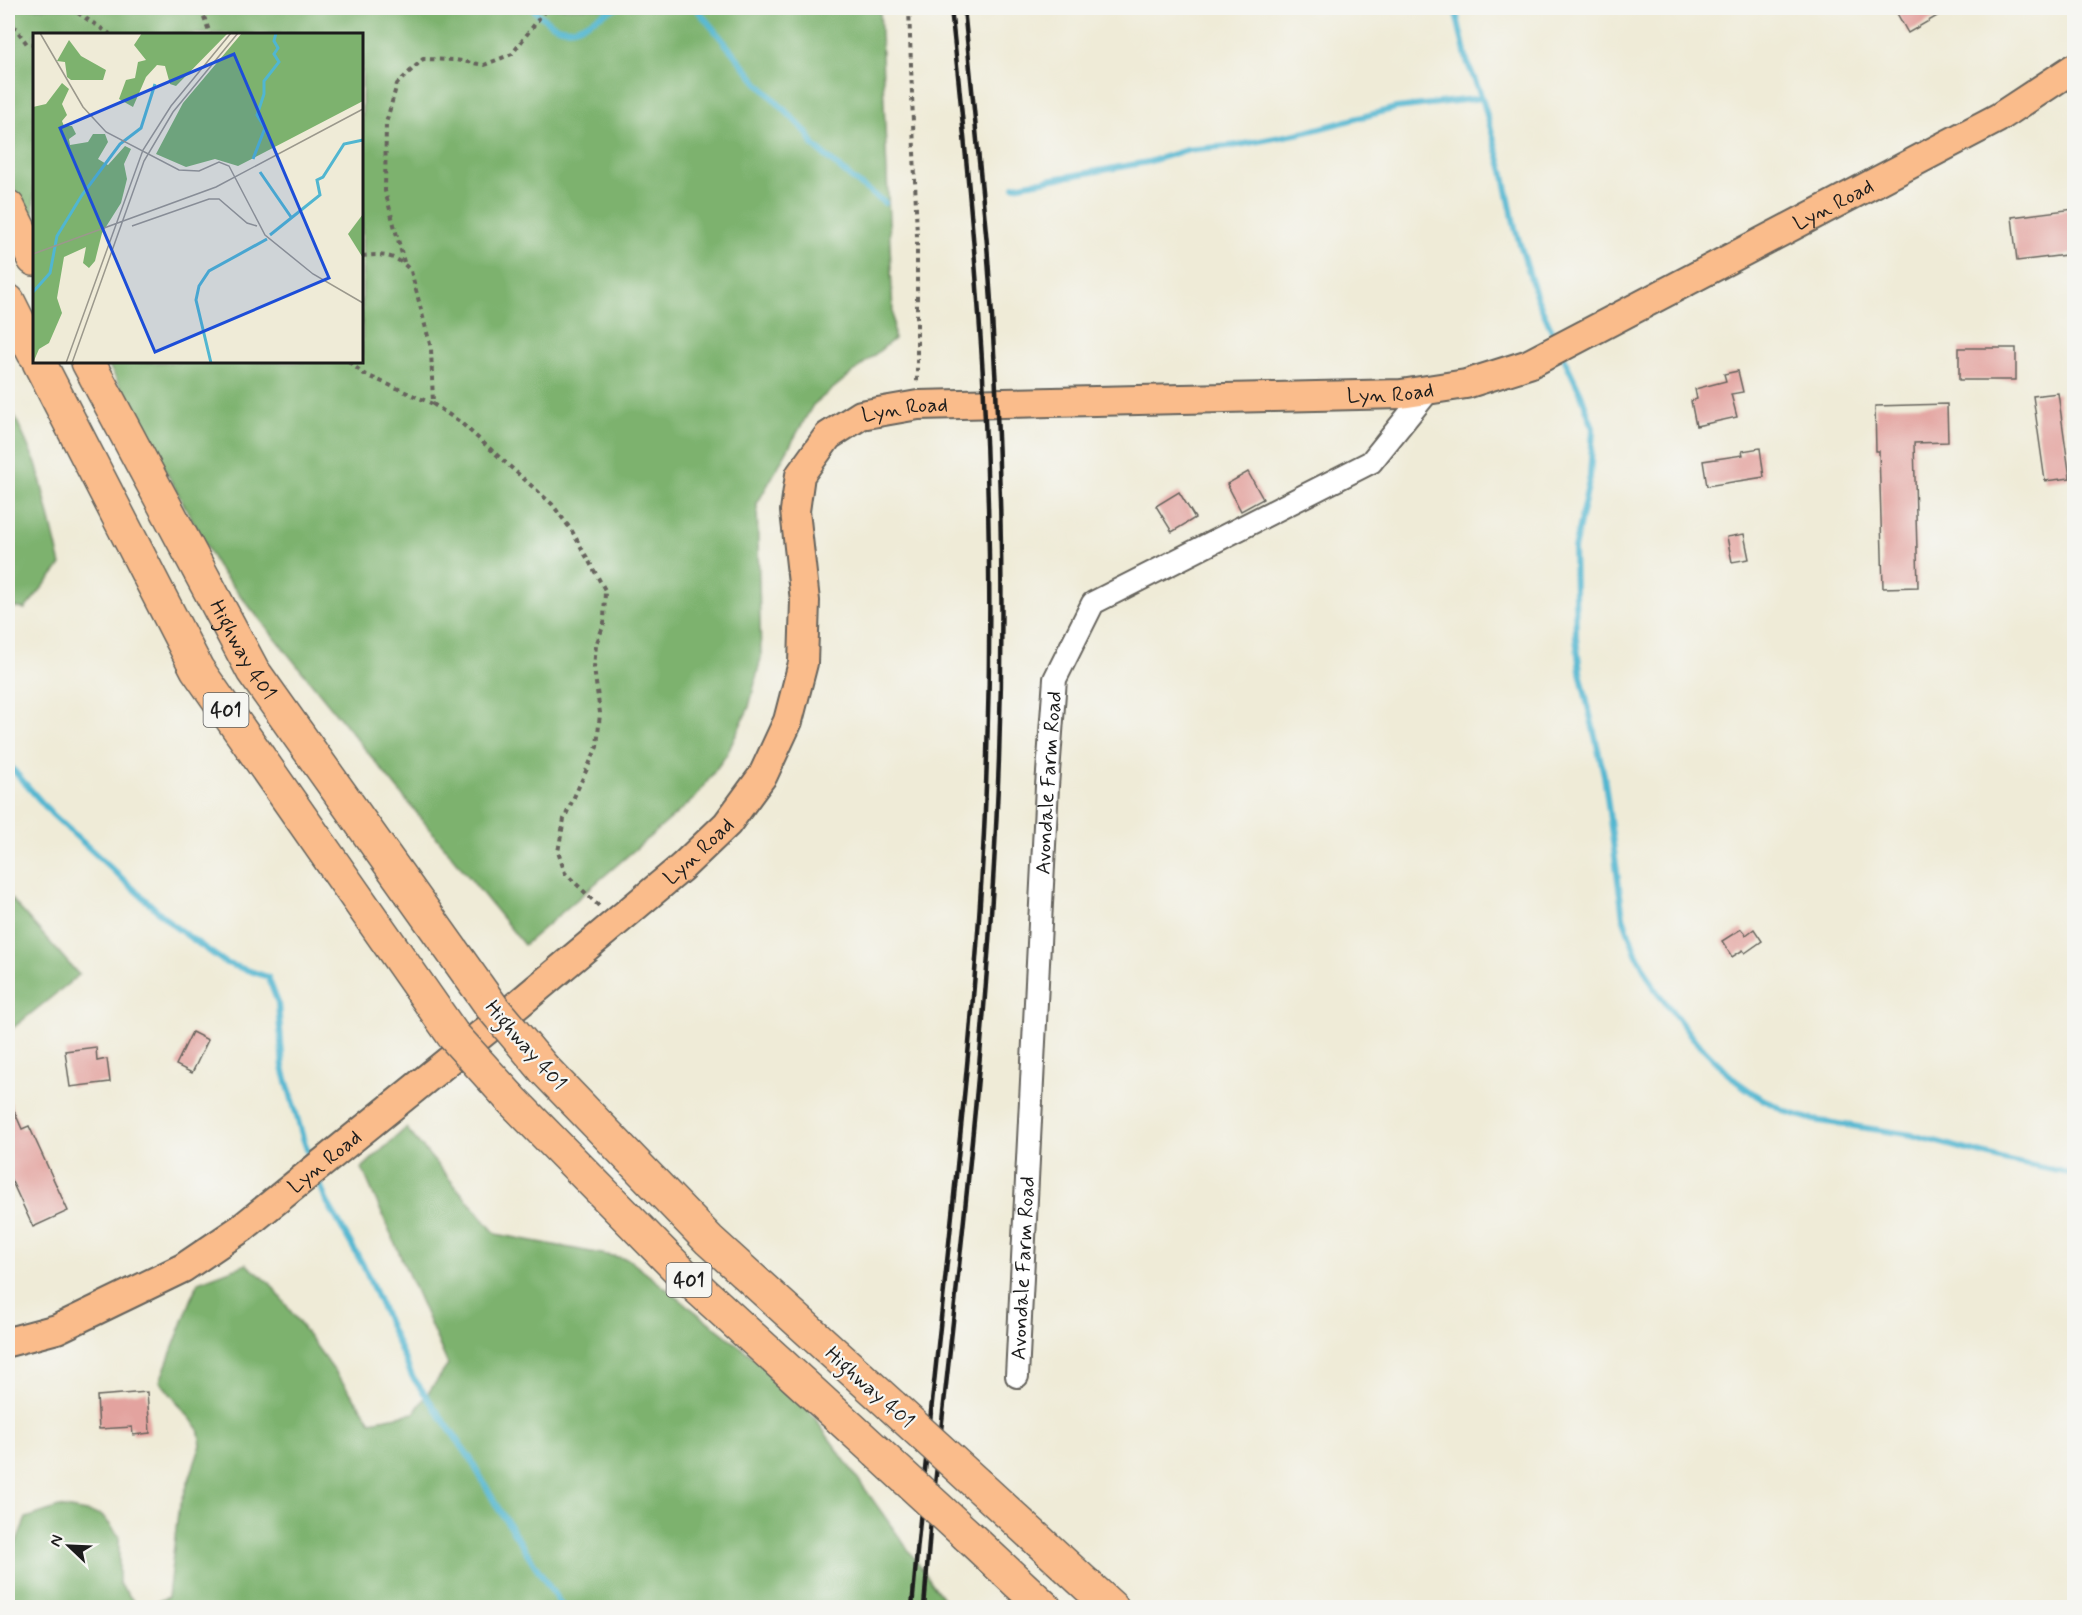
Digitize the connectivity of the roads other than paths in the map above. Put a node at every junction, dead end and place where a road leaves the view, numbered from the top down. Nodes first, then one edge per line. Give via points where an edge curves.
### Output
1 (2074, 68) edge
2 (8, 207) edge
3 (33, 258) edge
4 (8, 300) edge
5 (33, 351) edge
6 (40, 363) edge
7 (89, 363) edge
8 (1429, 390) junction
9 (8, 1342) edge
10 (1017, 1376) dead end
11 (1046, 1608) edge
12 (1112, 1608) edge

1 - 8 main road, Lyn Road via 1998,118 1529,364 1466,384
2 - 3 highway
4 - 5 highway
6 - 11 highway, Highway 401 / 401, bridge via 197,669 453,1035 686,1278
7 - 12 highway, Highway 401 / 401, bridge via 253,671 492,1007 544,1069 709,1240
8 - 9 main road, Lyn Road via 1401,394 918,405 861,415 828,436 800,475 795,511 805,601 803,663 788,721 763,775 727,824 682,867 509,1012 242,1228 183,1268 99,1309 57,1329
8 - 10 street, Avondale Farm Road via 1371,462 1093,603 1055,679

